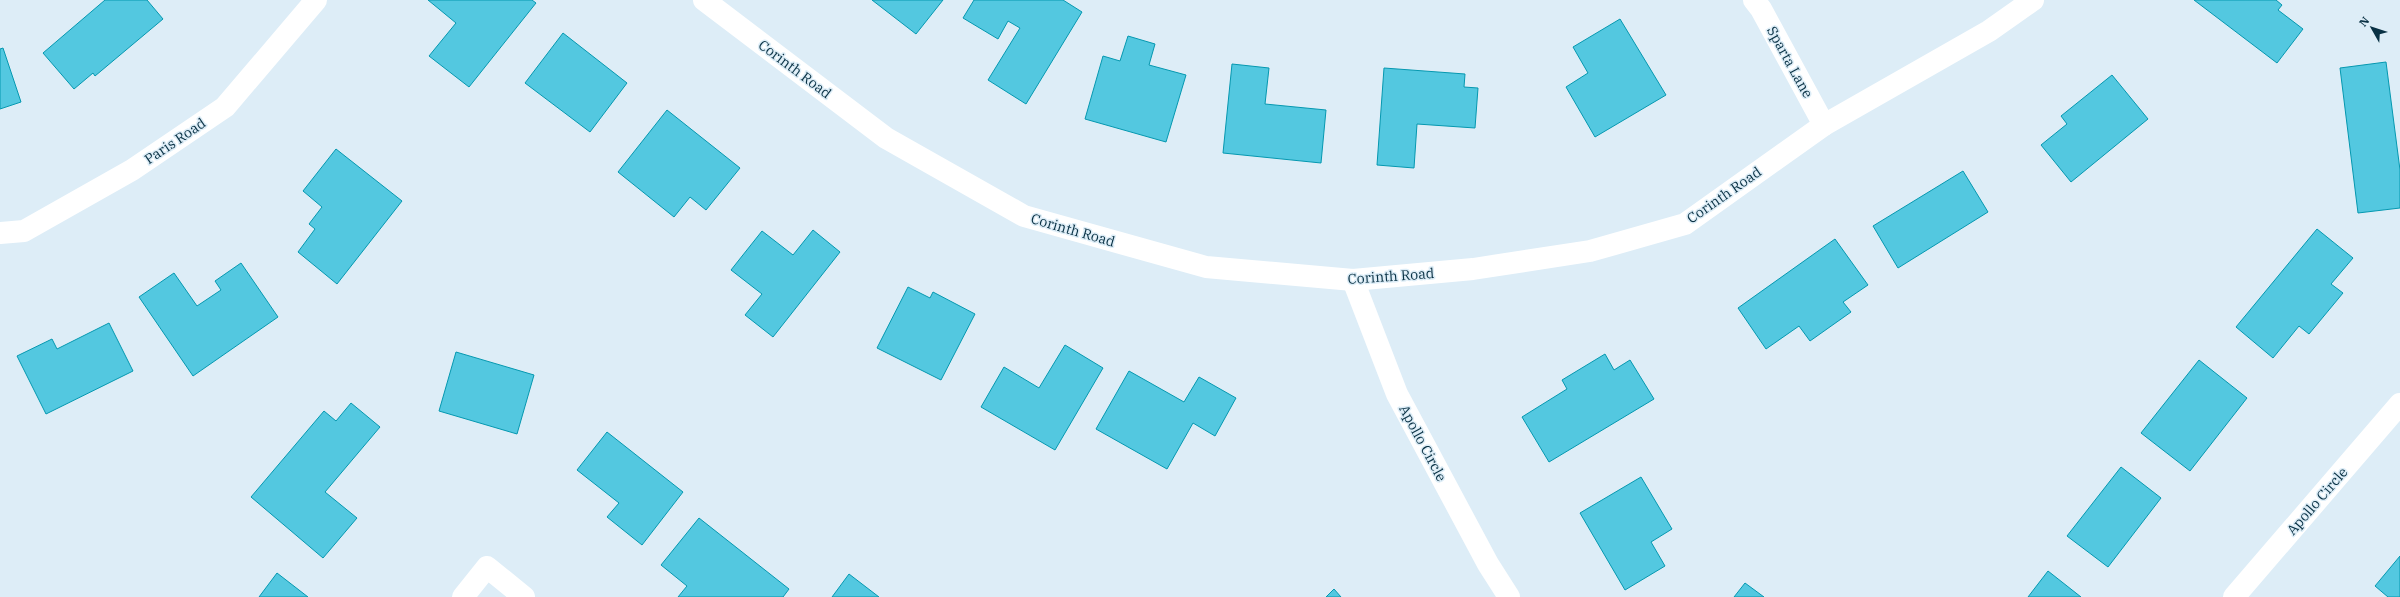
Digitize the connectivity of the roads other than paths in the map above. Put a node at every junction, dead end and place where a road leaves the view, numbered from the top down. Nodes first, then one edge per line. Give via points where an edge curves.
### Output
1 (316, 0) edge
2 (704, 0) edge
3 (1754, 0) edge
4 (2033, 0) edge
5 (1824, 125) junction
6 (0, 233) edge
7 (1353, 280) junction
8 (2400, 404) edge
9 (463, 597) edge
10 (524, 597) edge
11 (1509, 597) edge
12 (2234, 597) edge

1 - 6 street, Paris Road via 225,107 132,170 24,231
2 - 7 street, Corinth Road via 886,138 1024,216 1206,267
3 - 5 street, Sparta Lane
4 - 5 street, Corinth Road via 1989,31
5 - 7 street, Corinth Road via 1685,224 1590,251 1473,269
7 - 11 street, Apollo Circle via 1397,394 1488,564
8 - 12 street, Apollo Circle
9 - 10 street via 487,567

